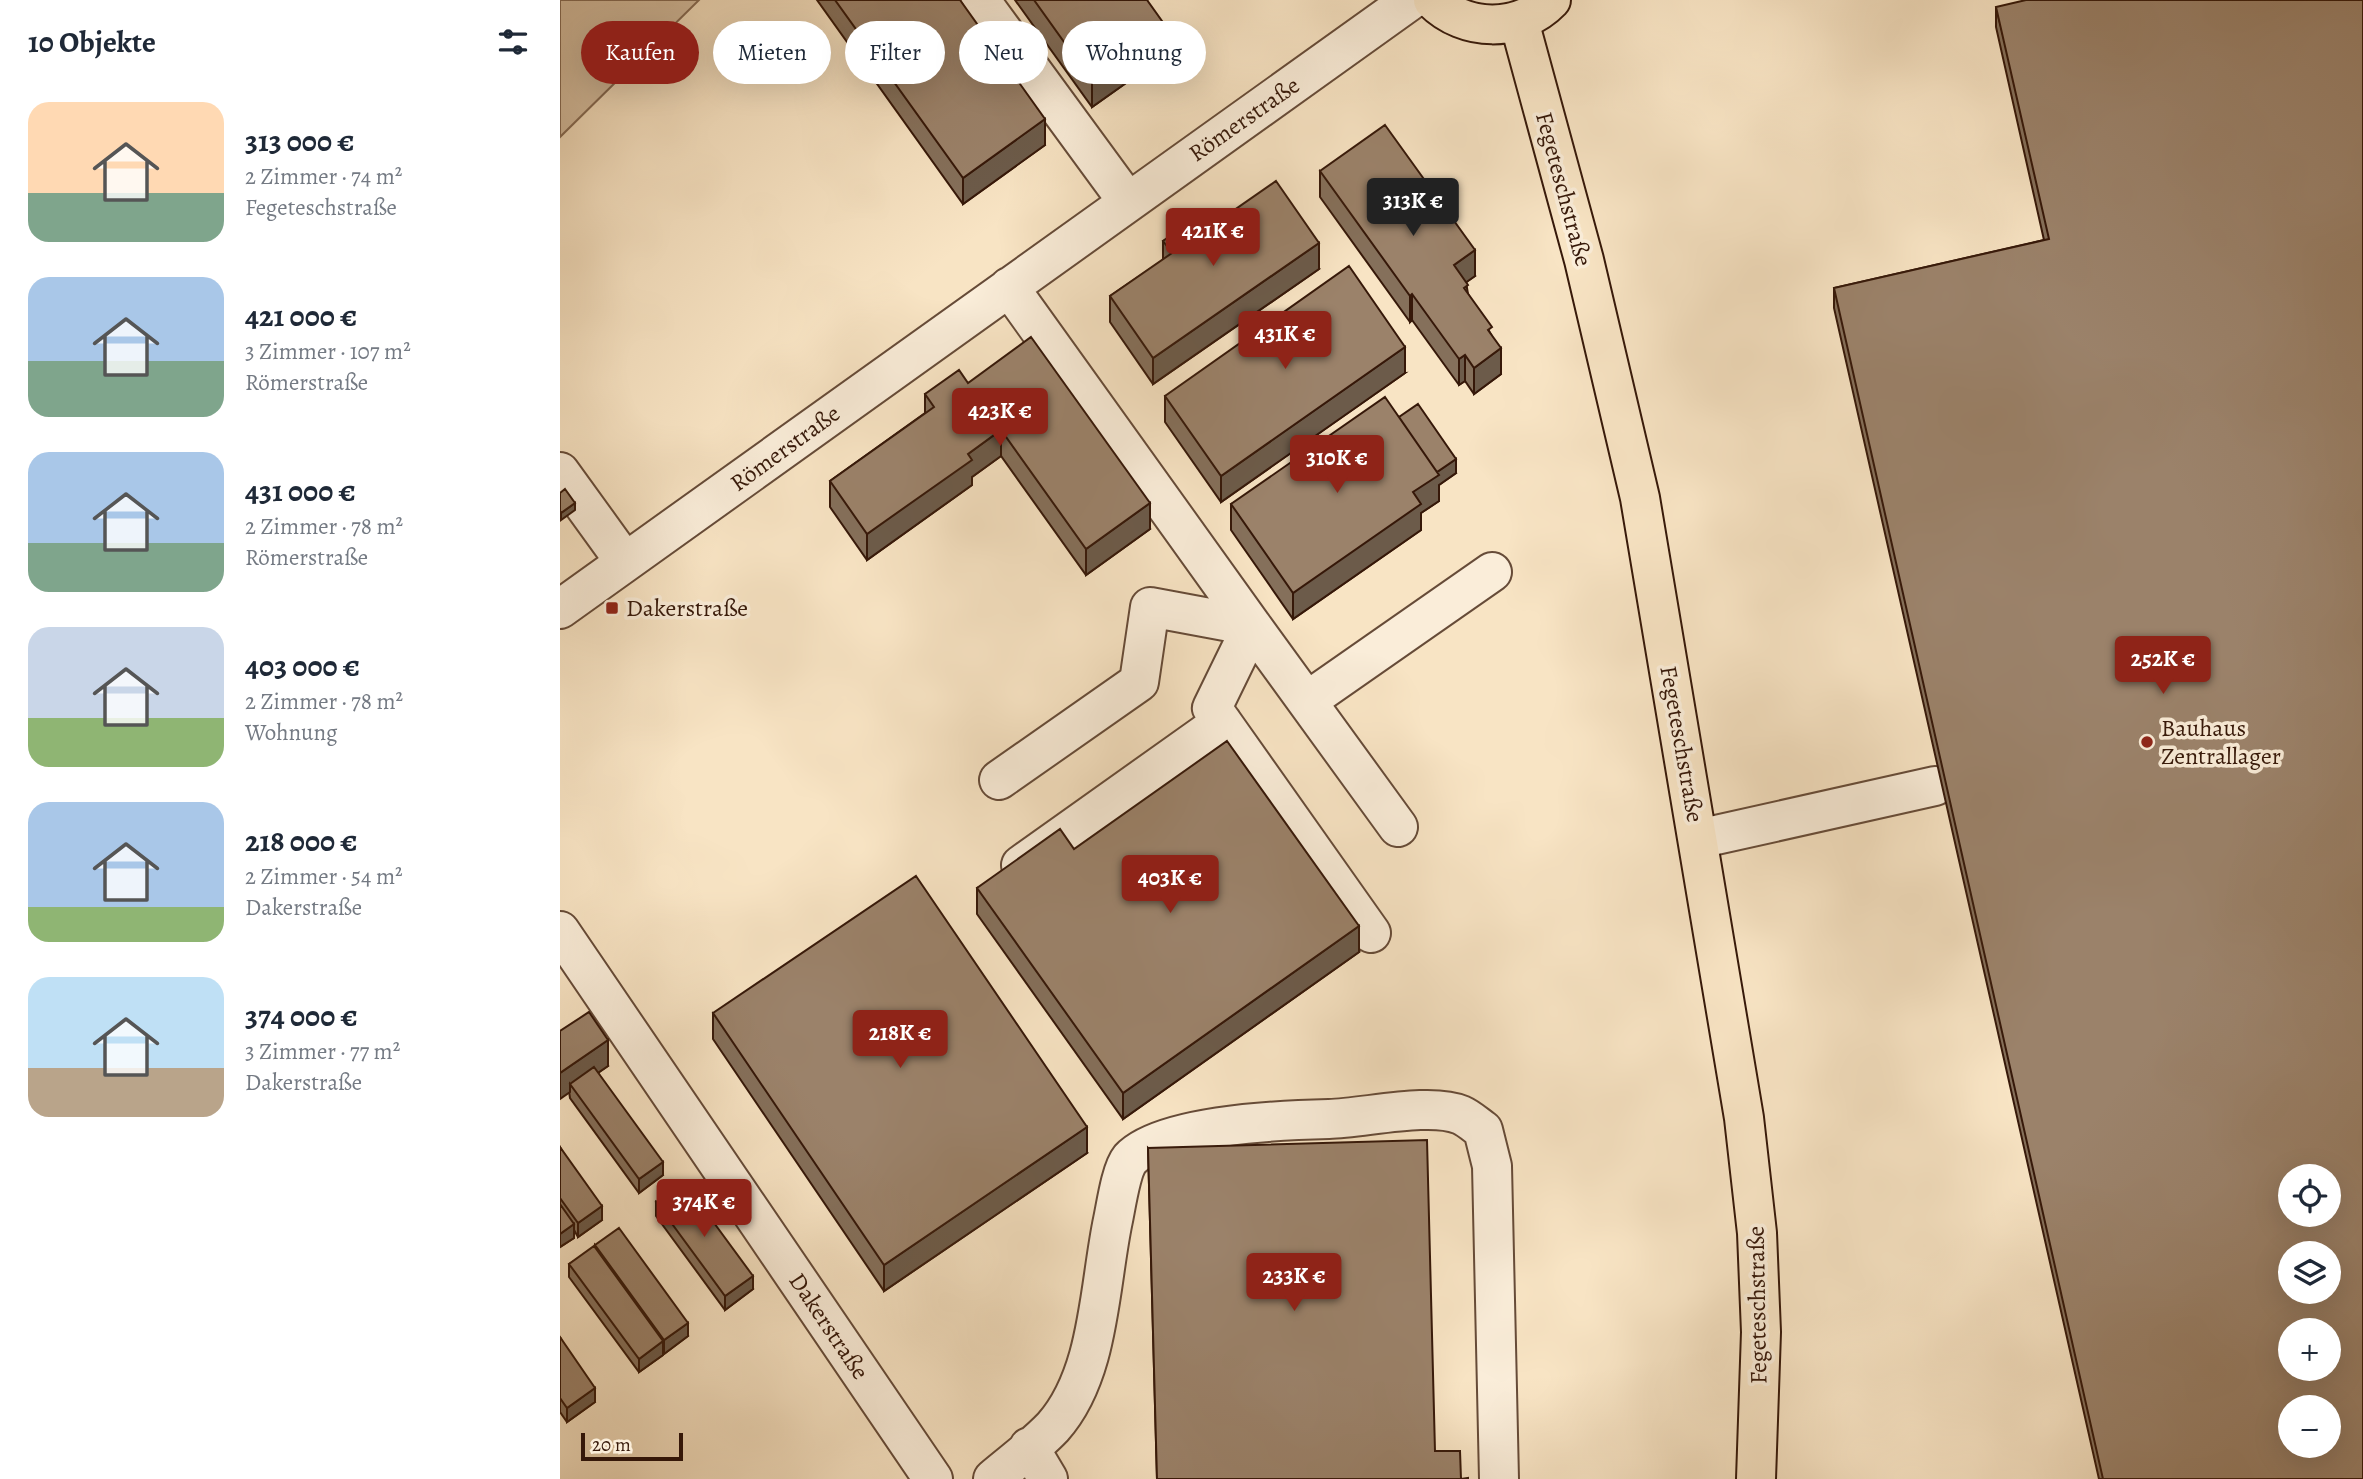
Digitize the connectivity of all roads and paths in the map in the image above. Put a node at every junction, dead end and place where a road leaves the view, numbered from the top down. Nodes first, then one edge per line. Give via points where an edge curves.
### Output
1 (980, 0) edge
2 (1411, 0) edge
3 (1433, 0) edge
4 (1550, 0) edge
5 (1516, 10) edge
6 (1128, 202) junction
7 (1009, 287) junction
8 (560, 472) edge
9 (625, 562) junction
10 (1492, 572) dead end
11 (560, 609) edge
12 (1252, 626) junction
13 (1307, 701) junction
14 (1222, 722) junction
15 (999, 780) dead end
16 (1935, 786) dead end
17 (1398, 827) dead end
18 (1698, 839) junction
19 (989, 887) edge
20 (560, 931) edge
21 (1371, 933) dead end
22 (1039, 1463) edge
23 (933, 1479) edge
24 (993, 1479) edge
25 (1499, 1479) edge
26 (1756, 1479) edge

1 - 6 street
2 - 6 street, Römerstraße
3 - 5 main road via 1467,21 1493,25
4 - 5 main road via 1543,8
5 - 18 main road, Fegeteschstraße via 1584,260 1640,498
6 - 7 street, Römerstraße
7 - 9 street, Römerstraße
7 - 12 street
8 - 9 street
9 - 11 street, Römerstraße
10 - 13 street
12 - 13 street
12 - 14 street via 1212,708
12 - 15 street via 1150,607 1139,682
13 - 17 street
14 - 19 street
14 - 21 street
16 - 18 street
18 - 26 main road, Fegeteschstraße via 1744,1118 1757,1233 1761,1332
20 - 23 street, Dakerstraße
22 - 24 street
22 - 25 street via 1086,1368 1129,1160 1157,1141 1179,1134 1437,1109 1461,1115 1483,1130 1492,1166

